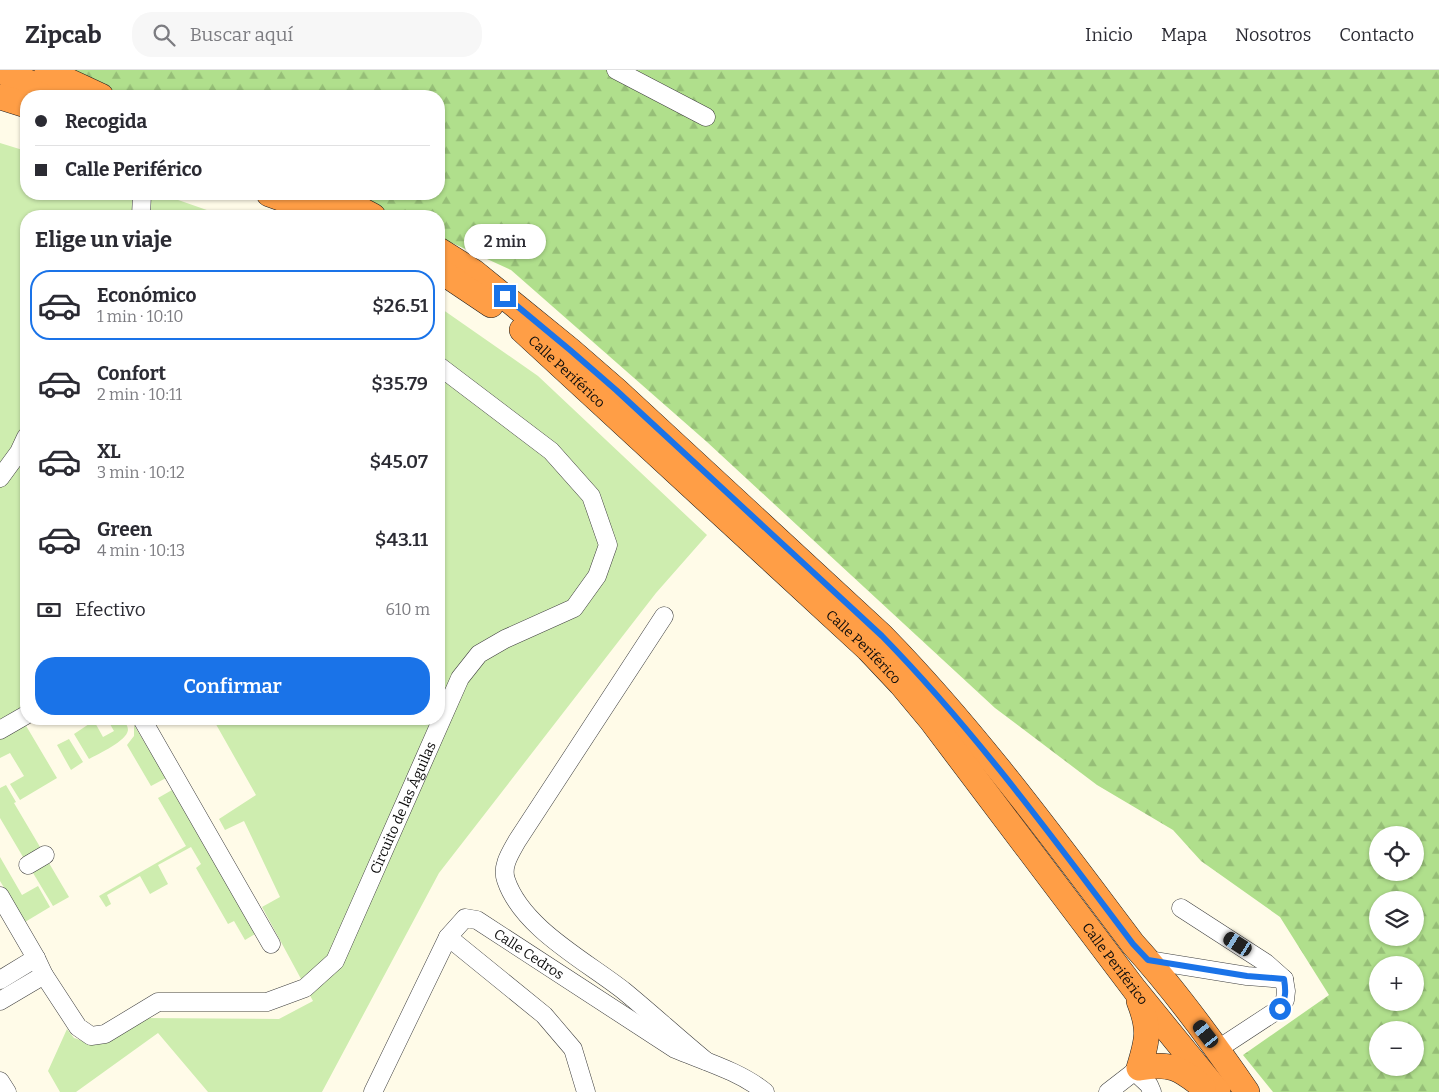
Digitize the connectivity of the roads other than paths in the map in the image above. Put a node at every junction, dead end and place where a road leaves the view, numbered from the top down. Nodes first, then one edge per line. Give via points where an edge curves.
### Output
1 (44, 70) edge
2 (616, 70) edge
3 (0, 72) edge
4 (48, 90) edge
5 (88, 90) edge
6 (0, 97) edge
7 (20, 103) edge
8 (706, 117) dead end
9 (286, 200) edge
10 (336, 200) edge
11 (313, 210) edge
12 (362, 210) edge
13 (445, 254) edge
14 (445, 274) edge
15 (445, 371) edge
16 (20, 450) edge
17 (0, 478) edge
18 (664, 616) dead end
19 (445, 712) edge
20 (20, 718) edge
21 (145, 725) edge
22 (439, 725) edge
23 (0, 730) edge
24 (45, 855) dead end
25 (28, 865) dead end
26 (0, 896) edge
27 (1181, 908) dead end
28 (448, 937) junction
29 (271, 944) dead end
30 (36, 958) junction
31 (1148, 960) junction
32 (44, 975) junction
33 (1284, 979) junction
34 (0, 980) edge
35 (1135, 990) junction
36 (0, 1001) edge
37 (1218, 1049) junction
38 (706, 1061) junction
39 (1137, 1069) junction
40 (0, 1081) edge
41 (7, 1092) edge
42 (373, 1092) edge
43 (586, 1092) edge
44 (764, 1092) edge
45 (1108, 1092) edge
46 (1152, 1092) edge
47 (1209, 1092) edge
48 (1218, 1092) edge
49 (1247, 1092) edge

1 - 5 highway
2 - 8 street
3 - 4 highway
6 - 7 highway
9 - 11 highway
10 - 12 highway
13 - 31 highway, Calle Periférico via 474,272 616,390 882,636 978,742
14 - 35 highway, Calle Periférico via 514,323 868,649 931,720
15 - 19 street, Circuito de las Águilas via 551,451 591,496 608,545 597,576 574,608 479,654 460,678
16 - 17 street
18 - 38 street via 517,840 506,862 505,878 518,902 549,936 623,990
20 - 23 street
21 - 29 street
22 - 32 street, Circuito de las Águilas via 335,961 305,988 267,1002 158,1002 105,1034 91,1036 78,1027
24 - 25 street
26 - 30 street, Circuito de las Águilas
27 - 33 street via 1266,963
28 - 38 street, Calle Cedros via 465,918 477,920 675,1049
28 - 42 street, Calle Cedros
28 - 43 street via 544,1015 573,1049
30 - 32 street, Circuito de las Águilas
30 - 34 street
31 - 33 street
31 - 37 highway, Calle Periférico
32 - 36 street
33 - 37 street via 1285,1000 1280,1009
35 - 39 highway via 1148,1030 1148,1042
35 - 48 highway, Calle Periférico
37 - 49 highway, Calle Periférico
38 - 44 street, Calle Cedros
39 - 45 street
39 - 46 street
39 - 47 highway via 1156,1065 1176,1068
40 - 41 street

